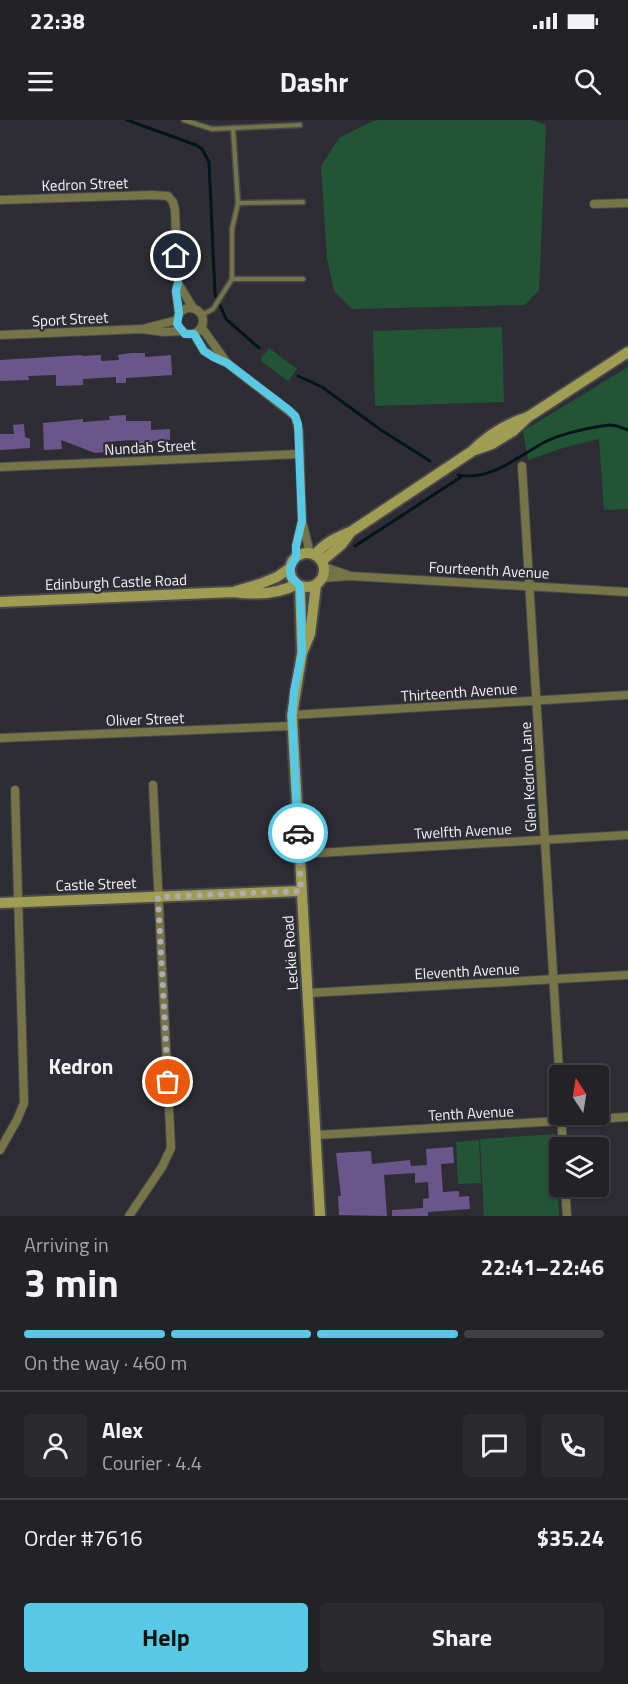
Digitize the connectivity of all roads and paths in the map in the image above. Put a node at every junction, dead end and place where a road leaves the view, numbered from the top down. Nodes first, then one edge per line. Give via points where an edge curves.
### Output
1 (184, 120) edge
2 (300, 125) dead end
3 (233, 128) junction
4 (0, 200) edge
5 (303, 202) dead end
6 (238, 203) junction
7 (628, 203) edge
8 (594, 204) dead end
9 (232, 279) junction
10 (303, 279) dead end
11 (178, 283) junction
12 (193, 308) junction
13 (202, 315) junction
14 (178, 317) junction
15 (202, 328) junction
16 (142, 329) junction
17 (182, 331) junction
18 (194, 334) junction
19 (0, 335) edge
20 (628, 352) edge
21 (227, 363) junction
22 (300, 454) junction
23 (522, 466) dead end
24 (0, 467) edge
25 (302, 521) junction
26 (296, 557) junction
27 (318, 566) junction
28 (290, 568) junction
29 (298, 585) junction
30 (530, 586) junction
31 (233, 592) junction
32 (628, 592) edge
33 (0, 602) edge
34 (302, 653) junction
35 (628, 695) edge
36 (537, 700) junction
37 (292, 721) junction
38 (0, 738) edge
39 (153, 785) dead end
40 (15, 790) dead end
41 (628, 835) edge
42 (545, 840) junction
43 (300, 854) junction
44 (301, 891) junction
45 (158, 897) junction
46 (0, 903) edge
47 (19, 903) junction
48 (628, 975) edge
49 (553, 980) junction
50 (308, 993) junction
51 (559, 1065) edge
52 (609, 1117) edge
53 (628, 1117) edge
54 (549, 1119) edge
55 (315, 1135) junction
56 (0, 1150) edge
57 (566, 1197) edge
58 (129, 1216) edge
59 (320, 1216) edge
60 (567, 1216) edge

1 - 3 lane via 212,129
2 - 3 lane
3 - 6 lane
4 - 11 street, Kedron Street via 160,195 170,198 175,206
5 - 6 lane
6 - 9 lane via 232,229
7 - 8 street
9 - 10 lane
9 - 13 lane via 213,309
11 - 12 street
11 - 14 street
12 - 13 street
12 - 14 street via 185,309
13 - 15 street
14 - 16 street, Sport Street
14 - 17 street
15 - 18 street
15 - 21 street
16 - 17 street, Sport Street
16 - 19 street, Sport Street
17 - 18 street
18 - 21 street via 204,351
20 - 27 street via 528,417 508,423 352,531 334,538 321,548
21 - 22 street via 293,413 298,424
22 - 24 street, Nundah Street
22 - 25 street
23 - 30 street, Glen Kedron Lane
25 - 26 street
25 - 27 street
26 - 27 street
26 - 28 street
27 - 29 street, Edinburgh Castle Road via 311,587
27 - 30 street, Fourteenth Avenue via 349,576
27 - 34 street, Leckie Road via 310,634
28 - 29 street
28 - 31 street, Edinburgh Castle Road via 278,577
29 - 31 street, Edinburgh Castle Road via 253,595
29 - 34 street, Leckie Road
30 - 32 street, Fourteenth Avenue
30 - 36 street, Glen Kedron Lane
31 - 33 street, Edinburgh Castle Road
34 - 37 street, Leckie Road
35 - 36 street, Thirteenth Avenue
36 - 37 street, Thirteenth Avenue
36 - 42 street, Glen Kedron Lane
37 - 38 street, Oliver Street
37 - 43 street, Leckie Road
39 - 45 street
40 - 47 street
41 - 42 street, Twelfth Avenue
42 - 43 street, Twelfth Avenue
42 - 49 street, Glen Kedron Lane
43 - 44 street, Leckie Road
44 - 45 street, Castle Street
44 - 50 street, Leckie Road
45 - 47 street, Castle Street
45 - 58 street via 171,1148
46 - 47 street, Castle Street
47 - 56 street via 24,1103
48 - 49 street, Eleventh Avenue
49 - 50 street, Eleventh Avenue
49 - 51 street, Glen Kedron Lane
50 - 55 street, Leckie Road
52 - 53 street, Tenth Avenue
54 - 55 street, Tenth Avenue
55 - 59 street, Leckie Road
57 - 60 street

